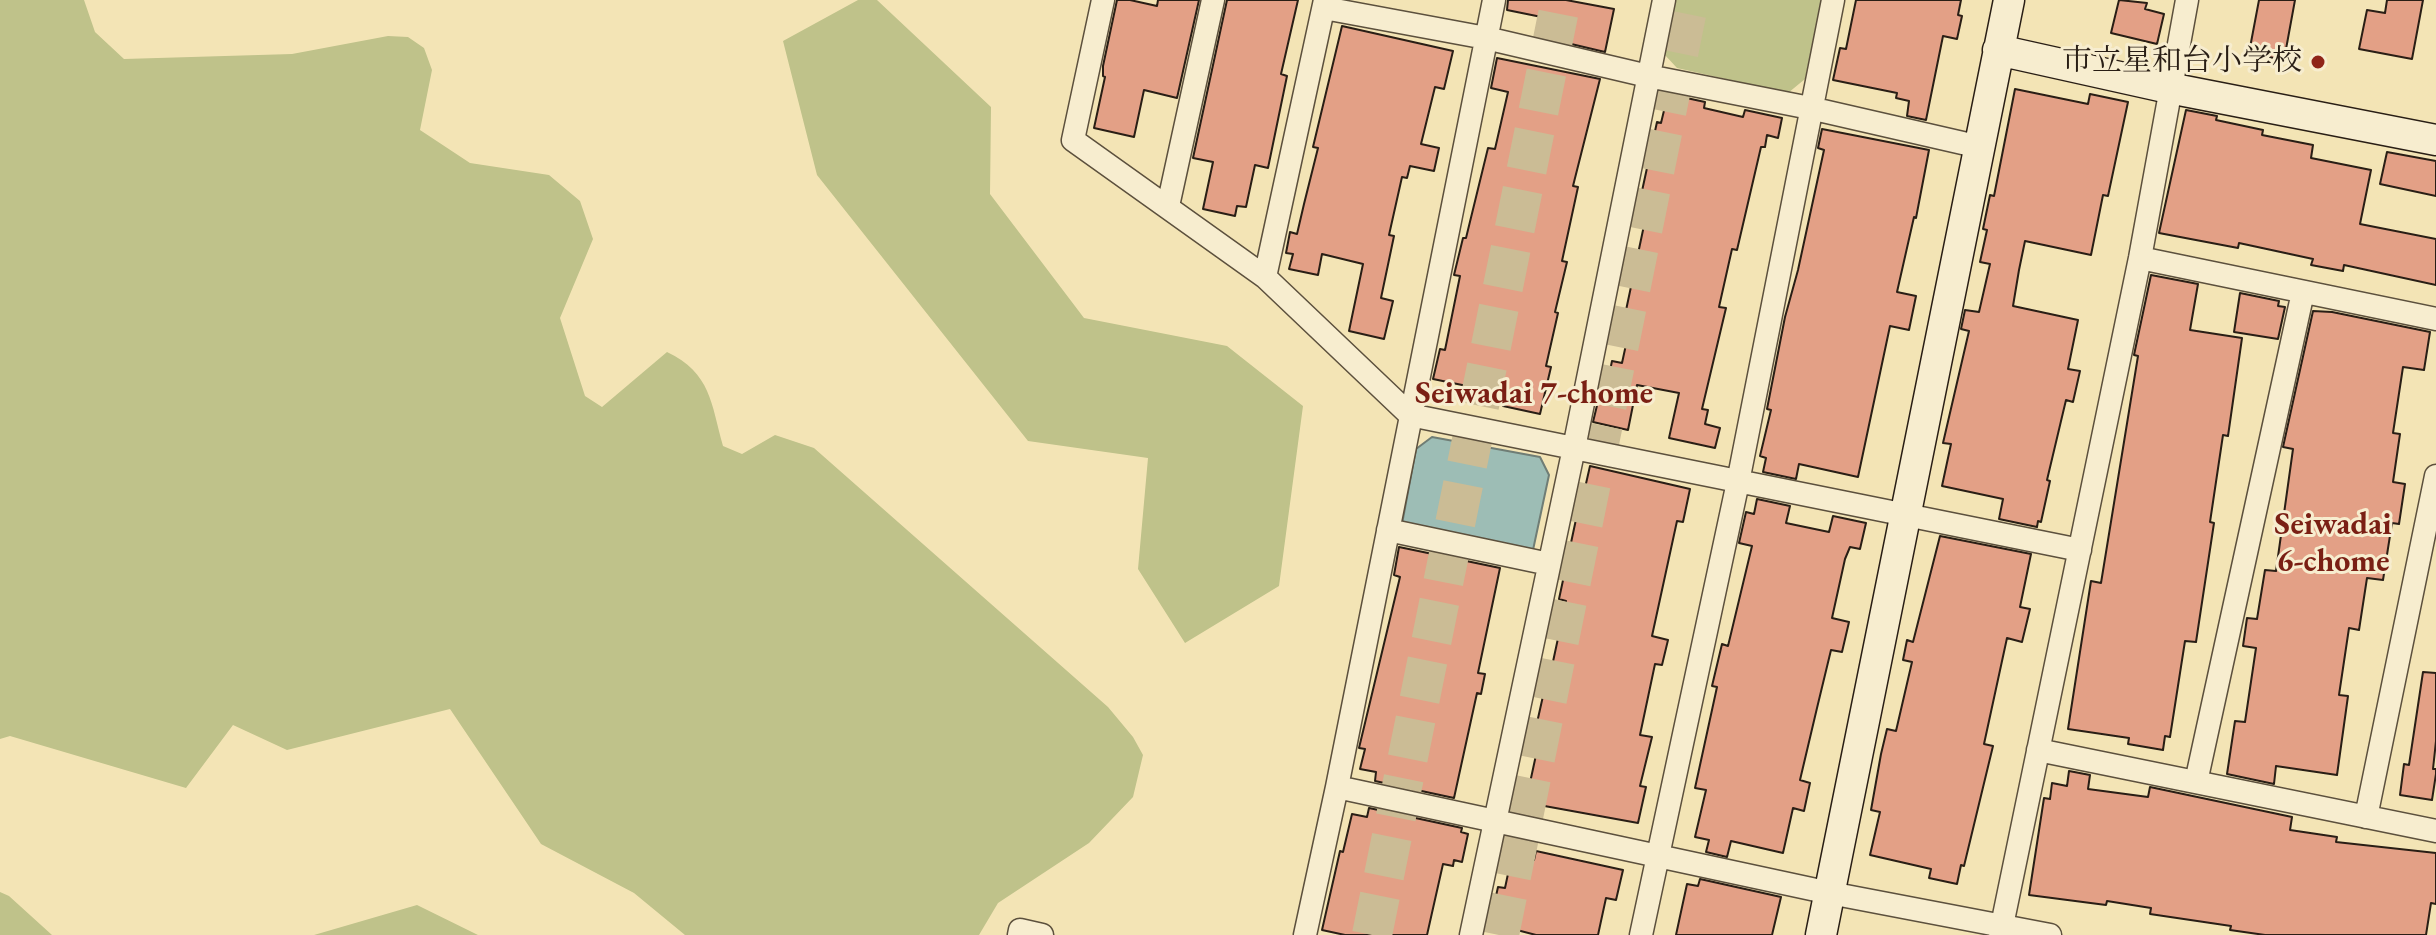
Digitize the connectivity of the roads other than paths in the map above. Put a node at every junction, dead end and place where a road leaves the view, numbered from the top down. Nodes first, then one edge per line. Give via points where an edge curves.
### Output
1 (1103, 0) edge
2 (1213, 0) edge
3 (1494, 0) edge
4 (1664, 0) edge
5 (1833, 0) edge
6 (2009, 0) edge
7 (2187, 0) edge
8 (1324, 4) edge
9 (1486, 38) junction
10 (1998, 50) junction
11 (1648, 76) junction
12 (2169, 88) junction
13 (1810, 108) junction
14 (2436, 140) edge
15 (1980, 147) junction
16 (1168, 206) junction
17 (2140, 258) junction
18 (1265, 277) junction
19 (2303, 292) junction
20 (2436, 319) edge
21 (1410, 415) junction
22 (1574, 448) junction
23 (2436, 476) edge
24 (1738, 482) junction
25 (1905, 514) junction
26 (1388, 530) junction
27 (2080, 550) junction
28 (1549, 564) junction
29 (2038, 750) junction
30 (2196, 782) junction
31 (1337, 787) junction
32 (2366, 817) junction
33 (1496, 821) junction
34 (2436, 831) edge
35 (1657, 856) junction
36 (1830, 893) junction
37 (2001, 930) edge
38 (1019, 935) edge
39 (1042, 935) edge
40 (1305, 935) edge
41 (1471, 935) edge
42 (1641, 935) edge
43 (1821, 935) edge
44 (2050, 935) edge

1 - 16 street via 1073,140
2 - 16 street
3 - 9 street
4 - 11 street
5 - 13 street
6 - 10 street
7 - 12 street
8 - 9 street
8 - 18 street
9 - 11 street
9 - 21 street
10 - 12 street
10 - 15 street
11 - 13 street
11 - 22 street
12 - 14 street
12 - 17 street
13 - 15 street
13 - 24 street
15 - 25 street
16 - 18 street
17 - 19 street
17 - 27 street
18 - 21 street
19 - 20 street
19 - 30 street
21 - 22 street
21 - 26 street
22 - 24 street
22 - 28 street
23 - 32 street
24 - 25 street
24 - 35 street
25 - 27 street
25 - 36 street
26 - 28 street
26 - 31 street
27 - 29 street
28 - 33 street
29 - 30 street
29 - 37 street
30 - 32 street
31 - 33 street
31 - 40 street
32 - 34 street
33 - 35 street
33 - 41 street
35 - 36 street
35 - 42 street
36 - 37 street
36 - 43 street
37 - 44 street
38 - 39 street via 1020,930

